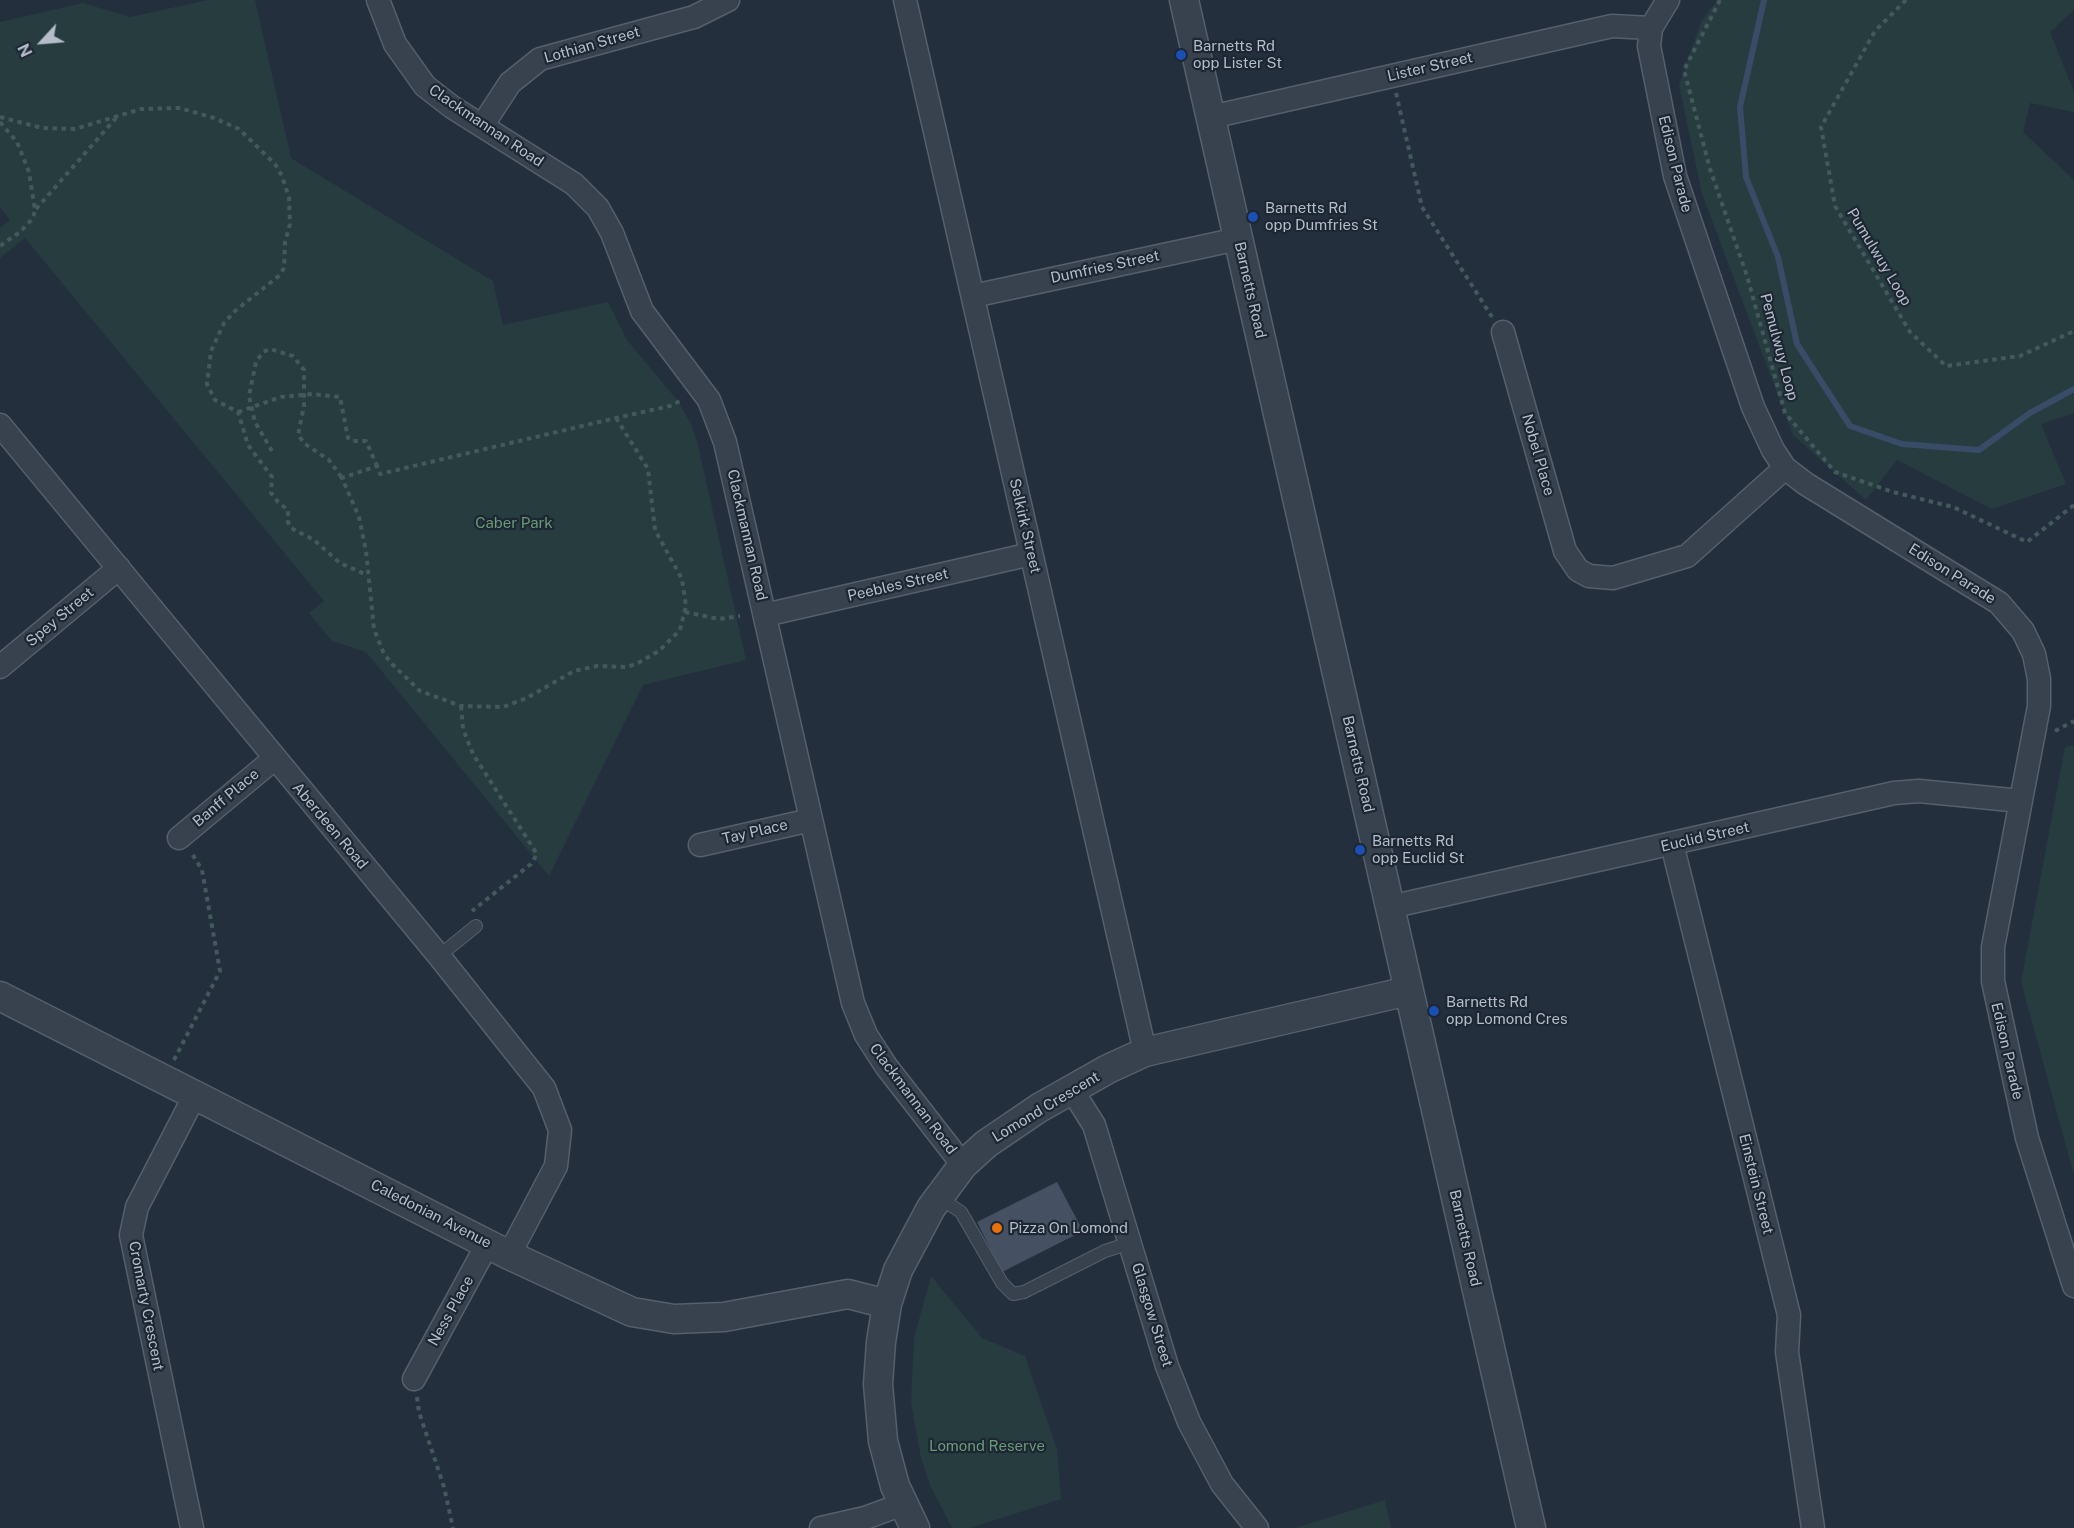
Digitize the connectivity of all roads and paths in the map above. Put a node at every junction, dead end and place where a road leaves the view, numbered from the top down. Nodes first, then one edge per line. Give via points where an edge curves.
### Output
1 (378, 0) edge
2 (728, 0) edge
3 (904, 0) edge
4 (1184, 0) edge
5 (1668, 0) edge
6 (1720, 0) edge
7 (1906, 0) edge
8 (1651, 28) junction
9 (1398, 100) dead end
10 (118, 116) junction
11 (0, 117) edge
12 (1211, 117) junction
13 (0, 122) edge
14 (482, 126) junction
15 (35, 210) junction
16 (1238, 239) junction
17 (0, 246) edge
18 (973, 296) junction
19 (1485, 308) dead end
20 (2074, 331) edge
21 (1503, 333) dead end
22 (304, 395) junction
23 (682, 400) dead end
24 (250, 407) junction
25 (238, 412) junction
26 (616, 418) junction
27 (0, 425) edge
28 (272, 452) dead end
29 (377, 466) junction
30 (1785, 468) junction
31 (342, 478) junction
32 (2074, 505) edge
33 (1031, 554) junction
34 (119, 568) junction
35 (368, 575) junction
36 (686, 612) junction
37 (765, 615) junction
38 (740, 616) dead end
39 (0, 667) edge
40 (460, 706) junction
41 (274, 759) junction
42 (2021, 801) junction
43 (811, 820) junction
44 (179, 838) dead end
45 (1672, 844) junction
46 (700, 845) dead end
47 (195, 857) dead end
48 (1390, 907) junction
49 (466, 916) dead end
50 (476, 926) dead end
51 (439, 956) junction
52 (1408, 990) junction
53 (0, 996) edge
54 (1146, 1052) junction
55 (172, 1064) dead end
56 (1071, 1090) junction
57 (195, 1095) junction
58 (963, 1165) junction
59 (938, 1197) junction
60 (1130, 1243) junction
61 (499, 1249) junction
62 (2074, 1286) edge
63 (887, 1304) junction
64 (414, 1378) dead end
65 (419, 1412) dead end
66 (909, 1516) edge
67 (192, 1528) edge
68 (453, 1528) edge
69 (821, 1528) edge
70 (1257, 1528) edge
71 (1531, 1528) edge
72 (1813, 1528) edge

1 - 14 street, Clackmannan Road via 388,33 410,68 437,97
2 - 14 street, Lothian Street via 694,17 540,60 510,83
3 - 18 street, Selkirk Street
4 - 12 street, Barnetts Road
5 - 8 street, Edison Parade
6 - 32 path, Pemulwuy Loop via 1684,70 1710,169 1747,276 1785,413 1835,472 1953,507 2027,542
7 - 20 path, Pumulwuy Loop via 1875,31 1821,127 1834,206 1910,332 1946,366 2020,356
8 - 12 street, Lister Street via 1612,26
8 - 30 street, Edison Parade via 1649,57 1678,186 1758,420
9 - 19 path via 1422,207
10 - 11 path via 75,129 56,130
10 - 15 path
10 - 25 path via 156,108 180,108 214,117 251,139 282,176 291,224 285,242 284,268 224,323 206,374 210,393 222,405
12 - 16 street, Barnetts Road
13 - 15 path via 16,142 26,164
14 - 37 street, Clackmannan Road via 574,184 606,221 642,311 716,413
15 - 17 path via 21,232
16 - 18 street, Dumfries Street
16 - 48 street, Barnetts Road
18 - 33 street, Selkirk Street
21 - 30 street, Nobel Place via 1565,551 1578,580 1612,578 1688,556
22 - 24 path via 281,397
22 - 24 path via 304,370 300,363 281,350 270,349 256,363 250,382
22 - 29 path via 340,397 348,438 366,441
22 - 31 path via 298,435 329,460
23 - 26 path
24 - 25 path
24 - 28 path
25 - 35 path via 248,445 272,477 271,493 288,510 291,528 314,540 340,563
26 - 29 path via 380,474
26 - 36 path via 648,469 655,530 682,579
27 - 34 street, Aberdeen Road
29 - 31 path
30 - 42 street, Edison Parade via 1993,599 2015,620 2034,654 2040,692
31 - 35 path via 358,517
33 - 37 street, Peebles Street
33 - 54 street, Selkirk Street
34 - 39 street, Spey Street
34 - 41 street, Aberdeen Road
35 - 40 path via 374,629 384,654 420,691
36 - 38 path via 719,619
36 - 40 path via 672,639 638,663 574,671 503,707
37 - 43 street, Clackmannan Road
40 - 49 path via 472,754 537,854 531,864
41 - 44 street, Banff Place
41 - 51 street, Aberdeen Road
42 - 45 street, Euclid Street via 1907,791
42 - 62 street, Edison Parade via 1993,947 1994,994 2026,1138
43 - 46 street, Tay Place
43 - 58 street, Clackmannan Road via 847,983 859,1020 898,1083
45 - 48 street, Euclid Street
45 - 72 street, Einstein Street via 1789,1315 1787,1352
47 - 55 path via 202,870 220,971
48 - 52 street, Barnetts Road
50 - 51 lane
51 - 61 street, Aberdeen Road via 544,1088 560,1130 556,1166
52 - 54 street, Lomond Crescent
52 - 71 street, Barnetts Road
53 - 57 street, Caledonian Avenue
54 - 56 street, Lomond Crescent
56 - 58 street, Lomond Crescent via 997,1136
56 - 60 street, Glasgow Street via 1094,1125
57 - 61 street, Caledonian Avenue
57 - 67 street, Cromarty Crescent via 137,1207 131,1235
58 - 59 street, Lomond Crescent
59 - 60 lane via 961,1212 1012,1294
59 - 63 street, Lomond Crescent via 898,1270
60 - 70 street, Glasgow Street via 1167,1366 1189,1422 1222,1484
61 - 63 street, Caledonian Avenue via 620,1307 646,1315 724,1317 848,1294
61 - 64 street, Ness Place
63 - 66 street, Lomond Crescent via 878,1364 878,1402 883,1441
65 - 68 path
66 - 69 street via 865,1518

